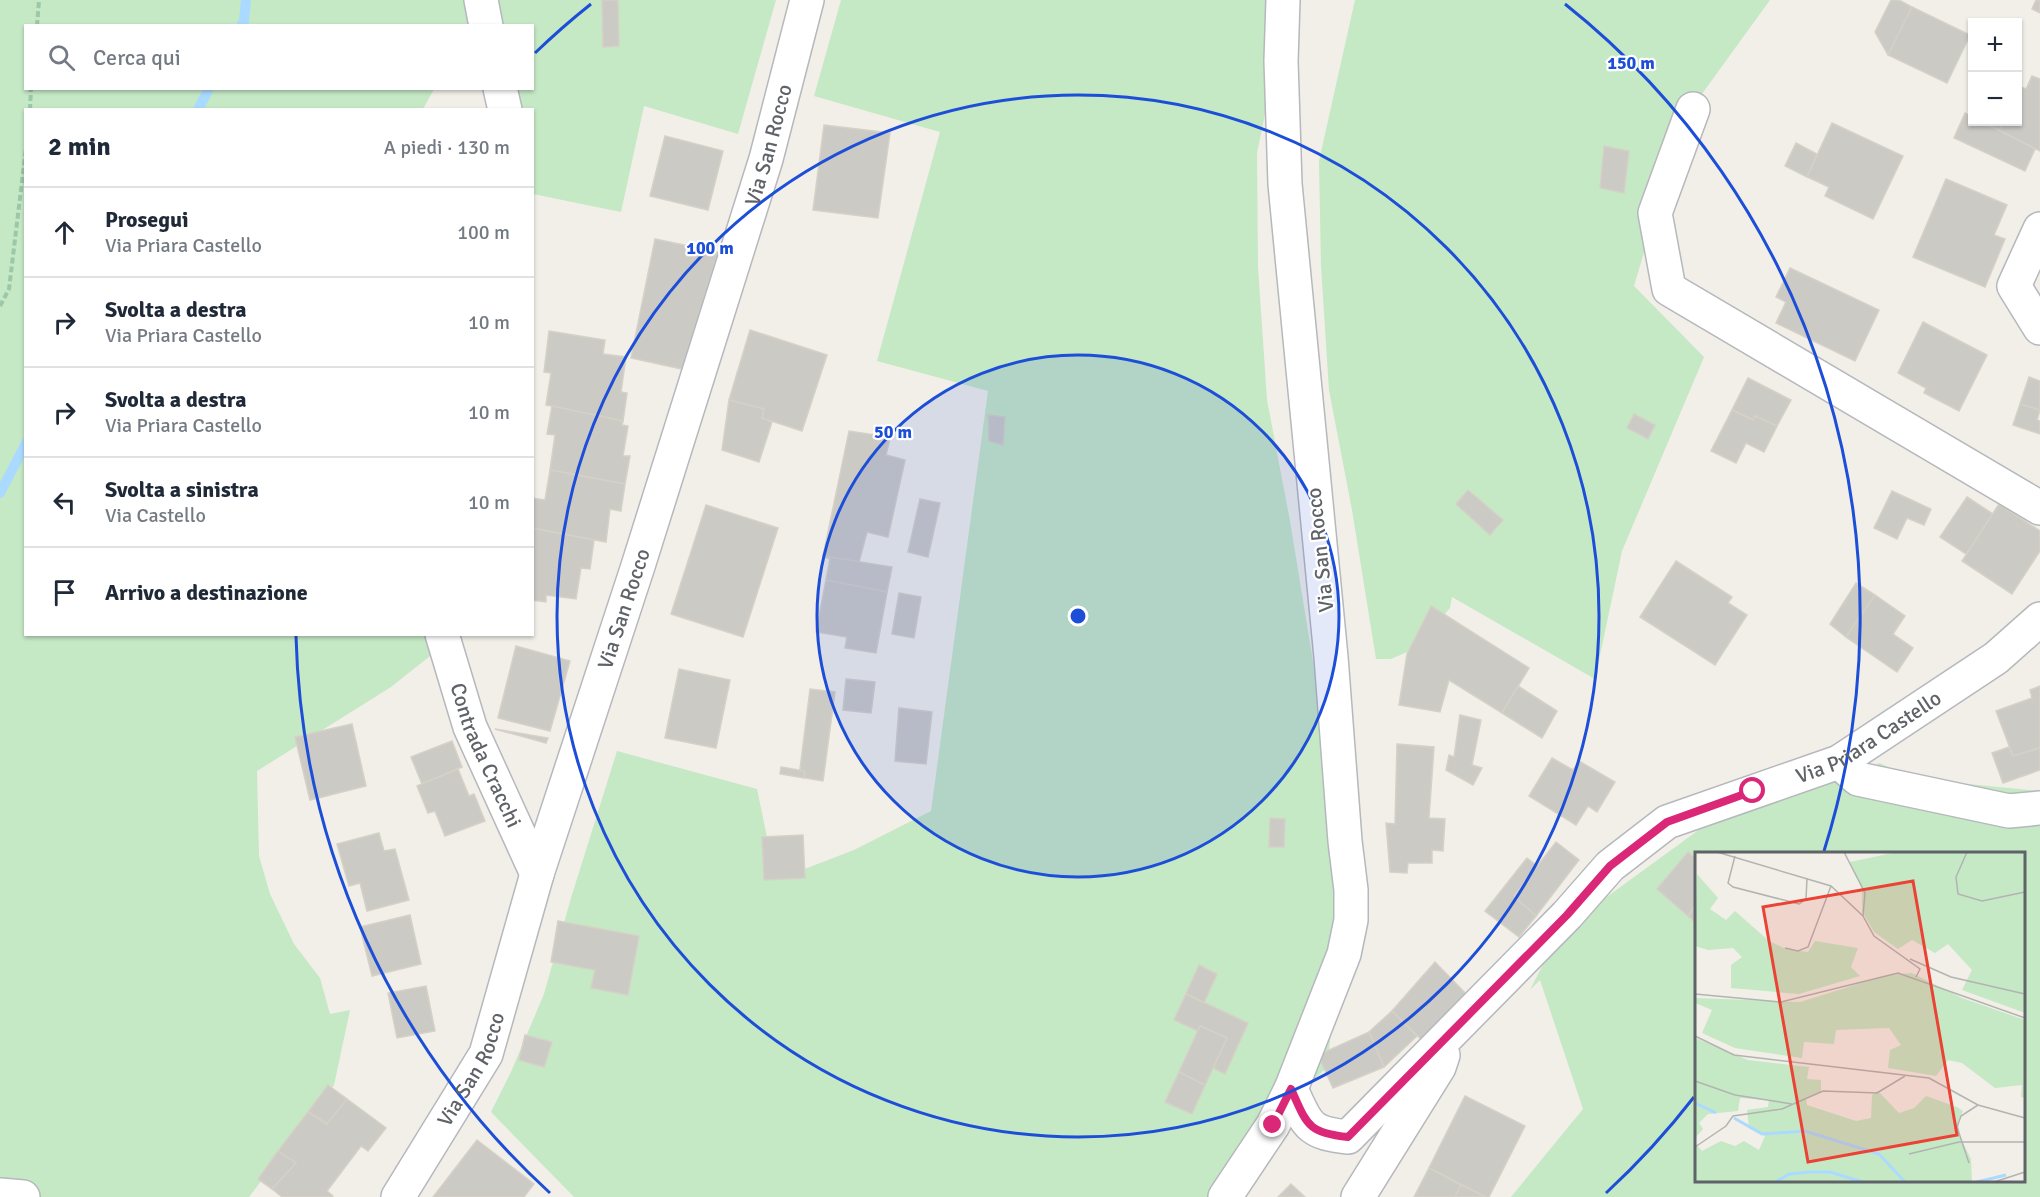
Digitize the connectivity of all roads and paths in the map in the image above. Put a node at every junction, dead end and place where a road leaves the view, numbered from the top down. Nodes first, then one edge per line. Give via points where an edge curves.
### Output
1 (39, 0) edge
2 (481, 0) edge
3 (807, 0) edge
4 (1283, 0) edge
5 (37, 24) edge
6 (486, 24) edge
7 (32, 90) edge
8 (500, 90) edge
9 (30, 108) edge
10 (505, 108) edge
11 (1693, 109) dead end
12 (24, 165) edge
13 (2040, 229) edge
14 (0, 306) edge
15 (2040, 328) edge
16 (2040, 508) edge
17 (2040, 619) edge
18 (443, 636) edge
19 (1839, 762) junction
20 (2040, 808) edge
21 (537, 874) junction
22 (1449, 1036) junction
23 (1291, 1089) junction
24 (0, 1195) edge
25 (22, 1197) edge
26 (398, 1197) edge
27 (1225, 1197) edge
28 (1358, 1197) edge

1 - 5 path
2 - 6 street
3 - 21 street, Via San Rocco via 766,159
4 - 23 street, Via San Rocco via 1285,184 1351,890 1351,920 1344,954
7 - 9 path
8 - 10 street
11 - 16 street via 1655,213 1670,289
12 - 14 path via 9,289
13 - 15 street via 2014,286
17 - 19 street, Via Priara Castello via 1996,658
18 - 21 street, Contrada Cracchi via 470,727
19 - 20 street via 1858,779 2009,811
19 - 22 street, Via Priara Castello via 1667,822 1610,866
21 - 26 street, Via San Rocco via 486,1054
22 - 23 street, Via Priara Castello via 1348,1137 1326,1135 1306,1122
22 - 28 street via 1439,1067
23 - 27 street, Via San Rocco via 1273,1125
24 - 25 street

